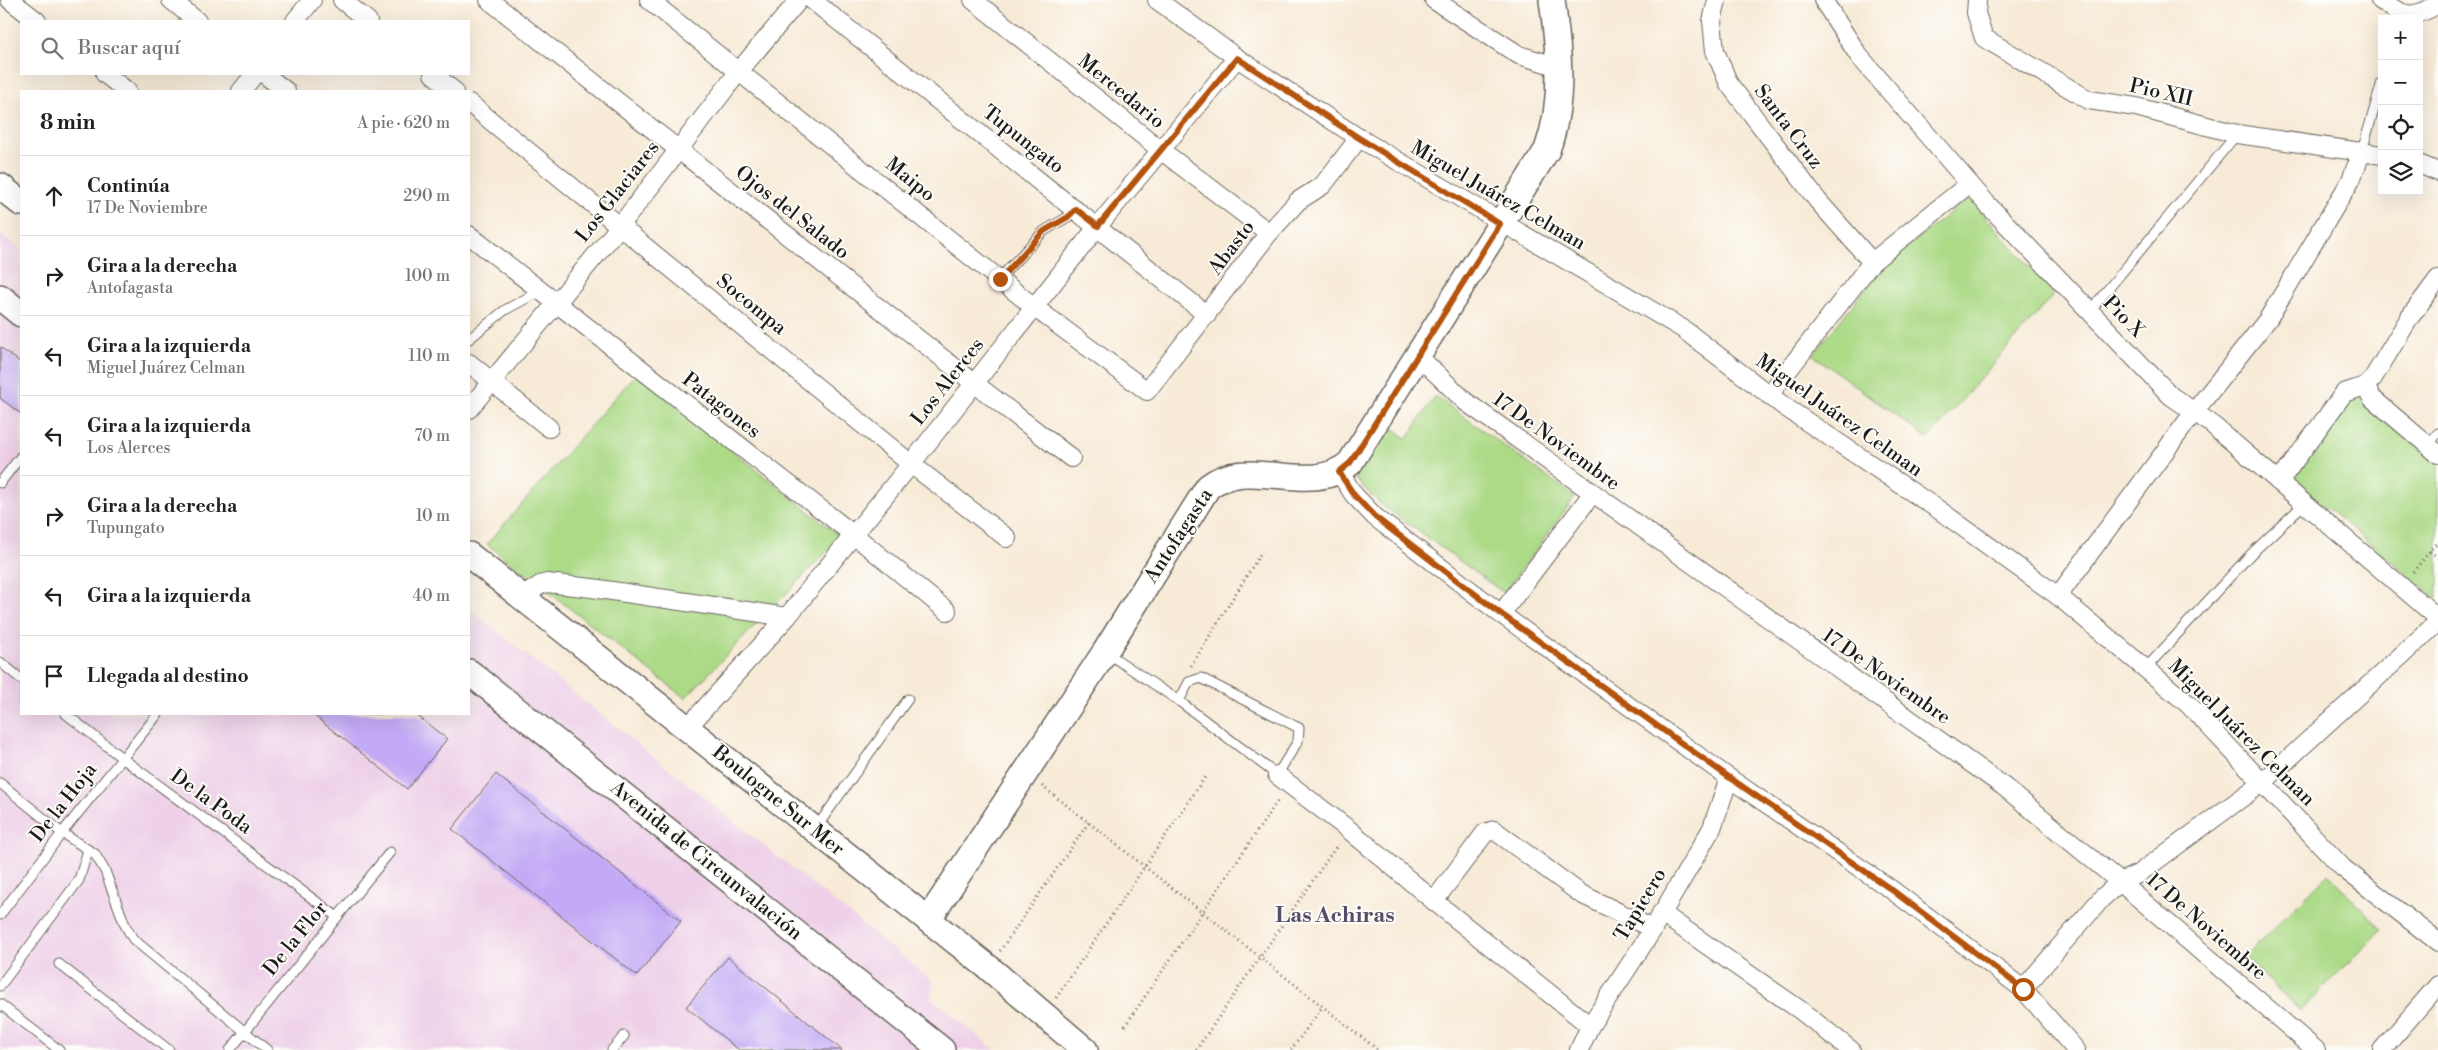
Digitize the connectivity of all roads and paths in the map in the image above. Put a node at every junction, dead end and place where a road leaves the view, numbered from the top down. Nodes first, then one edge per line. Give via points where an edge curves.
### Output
1 (10, 0) edge
2 (170, 0) edge
3 (312, 0) edge
4 (342, 0) edge
5 (489, 0) edge
6 (649, 0) edge
7 (799, 0) edge
8 (812, 0) edge
9 (972, 0) edge
10 (1157, 0) edge
11 (1434, 0) edge
12 (1552, 0) edge
13 (1717, 0) edge
14 (1824, 0) edge
15 (1977, 0) edge
16 (2380, 0) edge
17 (2427, 12) edge
18 (36, 20) edge
19 (196, 20) edge
20 (297, 20) edge
21 (367, 20) edge
22 (1237, 58) junction
23 (1559, 67) junction
24 (739, 71) junction
25 (106, 75) edge
26 (254, 75) edge
27 (265, 75) edge
28 (434, 75) edge
29 (126, 90) edge
30 (242, 90) edge
31 (285, 90) edge
32 (453, 90) edge
33 (2378, 96) edge
34 (470, 104) edge
35 (2237, 134) junction
36 (1359, 138) junction
37 (677, 150) junction
38 (1162, 151) junction
39 (2362, 151) junction
40 (2378, 154) edge
41 (2423, 166) edge
42 (2438, 172) edge
43 (1969, 184) junction
44 (0, 186) edge
45 (20, 202) edge
46 (1076, 209) junction
47 (1500, 224) junction
48 (620, 226) junction
49 (1098, 226) junction
50 (1269, 233) junction
51 (470, 236) edge
52 (1872, 262) junction
53 (1000, 279) junction
54 (2438, 279) edge
55 (540, 291) junction
56 (0, 297) edge
57 (555, 303) junction
58 (1034, 306) junction
59 (20, 313) edge
60 (2089, 313) junction
61 (1208, 315) junction
62 (470, 338) edge
63 (1418, 356) junction
64 (470, 364) edge
65 (490, 381) junction
66 (974, 384) junction
67 (2365, 386) junction
68 (1147, 391) joint
69 (1769, 395) junction
70 (470, 408) edge
71 (2194, 412) junction
72 (549, 428) dead end
73 (2435, 444) edge
74 (20, 457) edge
75 (1071, 458) dead end
76 (911, 464) junction
77 (1339, 472) junction
78 (2279, 482) junction
79 (0, 483) edge
80 (1592, 494) junction
81 (2305, 504) junction
82 (854, 535) junction
83 (1007, 538) dead end
84 (2438, 541) edge
85 (1262, 551) dead end
86 (2430, 551) junction
87 (470, 556) edge
88 (2438, 558) edge
89 (2412, 571) dead end
90 (2058, 596) junction
91 (521, 598) junction
92 (947, 611) dead end
93 (1501, 614) junction
94 (787, 618) junction
95 (2438, 618) edge
96 (2438, 622) edge
97 (1104, 652) junction
98 (0, 662) edge
99 (2146, 668) junction
100 (470, 673) edge
101 (20, 678) edge
102 (1189, 682) junction
103 (908, 699) dead end
104 (1179, 701) junction
105 (67, 715) edge
106 (157, 715) edge
107 (687, 728) junction
108 (122, 758) junction
109 (1026, 774) junction
110 (1205, 776) dead end
111 (1730, 778) junction
112 (1283, 780) junction
113 (0, 783) edge
114 (2262, 783) junction
115 (1089, 822) junction
116 (1348, 829) junction
117 (815, 830) junction
118 (62, 832) junction
119 (88, 850) junction
120 (390, 852) dead end
121 (1145, 866) junction
122 (2120, 882) junction
123 (1434, 901) junction
124 (1203, 911) junction
125 (0, 915) edge
126 (336, 916) junction
127 (928, 920) junction
128 (1657, 921) junction
129 (2438, 942) edge
130 (1262, 956) junction
131 (60, 964) dead end
132 (989, 968) junction
133 (2438, 985) edge
134 (0, 986) edge
135 (2023, 989) junction
136 (0, 1004) edge
137 (1323, 1006) junction
138 (1044, 1016) junction
139 (1125, 1026) dead end
140 (1590, 1026) junction
141 (244, 1032) junction
142 (624, 1036) dead end
143 (59, 1050) edge
144 (170, 1050) edge
145 (230, 1050) edge
146 (267, 1050) edge
147 (612, 1050) edge
148 (942, 1050) edge
149 (1085, 1050) edge
150 (1196, 1050) edge
151 (1291, 1050) edge
152 (1378, 1050) edge
153 (1579, 1050) edge
154 (1851, 1050) edge
155 (2076, 1050) edge
156 (2316, 1050) edge
157 (2382, 1050) edge

1 - 18 street
2 - 19 street
3 - 20 street
4 - 21 street
5 - 37 street, Ojos del Salado
6 - 24 street, Maipo
7 - 24 street, Los Glaciares
8 - 46 street, Tupungato
9 - 38 street, Mercedario
10 - 22 street, Miguel Juárez Celman
11 - 23 street via 1519,55
12 - 23 street
13 - 52 street, Santa Cruz via 1712,21 1715,51 1729,84 1818,201
14 - 43 street, Pio X via 1858,56
15 - 35 street, Pio XII via 1976,14 1984,38 2089,100 2136,107
16 - 17 street via 2398,13 2414,15
22 - 36 street, Miguel Juárez Celman
22 - 38 street, Los Alerces
23 - 47 street via 1556,118 1547,150
24 - 37 street, Los Glaciares
24 - 53 street, Maipo
25 - 29 street
26 - 30 street
27 - 31 street
28 - 32 street
33 - 39 lane
34 - 48 street, Socompa
35 - 39 street, Pio XII
35 - 60 lane
36 - 47 street, Miguel Juárez Celman
36 - 50 street, Abasto via 1323,184 1298,201
37 - 48 street, Los Glaciares
37 - 66 street, Ojos del Salado
38 - 49 street, Los Alerces
38 - 50 street, Mercedario
39 - 40 street, Pio XII
39 - 71 street via 2351,180 2268,319
41 - 42 street
43 - 52 street
43 - 60 street, Pio X
44 - 45 street
46 - 49 street, Tupungato
46 - 53 lane via 1044,231
47 - 63 street
47 - 69 street, Miguel Juárez Celman via 1652,309
48 - 57 street, Los Glaciares
48 - 76 street, Socompa
49 - 58 street, Los Alerces
49 - 61 street, Tupungato
50 - 61 street, Abasto
51 - 55 street, Patagones
52 - 69 street
53 - 58 street, Maipo
54 - 67 street
55 - 57 street, Patagones
55 - 62 lane via 505,310
56 - 59 street
57 - 65 street, Los Glaciares
57 - 82 street, Patagones
58 - 66 street, Los Alerces
58 - 68 street, Maipo
60 - 71 street, Pio X via 2171,396
61 - 68 street, Abasto
63 - 77 street via 1350,463
63 - 80 street, 17 De Noviembre via 1466,402
64 - 65 street
65 - 70 street, Los Glaciares
65 - 72 street
66 - 75 street, Ojos del Salado
66 - 76 street, Los Alerces
67 - 73 street via 2372,398
67 - 78 street via 2344,393
69 - 90 street, Miguel Juárez Celman via 1939,510
71 - 78 street, Pio X
71 - 90 street
74 - 79 lane
76 - 82 street, Los Alerces
76 - 83 street, Socompa
77 - 93 street via 1354,495 1375,517
77 - 97 street, Antofagasta via 1313,478 1234,474 1219,478 1208,487
78 - 81 street, Pio X
80 - 93 street
80 - 122 street, 17 De Noviembre via 2003,786
81 - 95 street, Pio X
81 - 99 lane via 2250,555
82 - 92 street, Patagones
82 - 94 street, Los Alerces
84 - 86 path
85 - 102 path via 1190,666
86 - 88 path
86 - 89 path
87 - 91 street, Boulogne Sur Mer
90 - 99 street, Miguel Juárez Celman
91 - 94 street via 547,583
91 - 107 street, Boulogne Sur Mer
93 - 111 street
94 - 107 street, Los Alerces
96 - 114 street
97 - 104 lane
97 - 109 street, Antofagasta
98 - 101 lane
99 - 114 street, Miguel Juárez Celman via 2188,704
100 - 148 street, Avenida de Circunvalación
102 - 104 lane
102 - 112 lane via 1201,678 1299,728 1298,741
103 - 117 lane
104 - 112 lane
105 - 108 lane, De la Poda
106 - 108 lane, De la Hoja
107 - 117 street, Boulogne Sur Mer
108 - 118 lane, De la Hoja
108 - 126 lane, De la Poda
109 - 115 path
109 - 127 street, Antofagasta
110 - 121 path
111 - 128 street, Tapicero via 1712,828
111 - 135 street via 1892,890
112 - 116 street
112 - 124 path
113 - 118 lane
114 - 122 street via 2138,874
114 - 129 street, Miguel Juárez Celman via 2343,868
115 - 121 path
115 - 132 path
116 - 123 street
116 - 130 path
117 - 127 street, Boulogne Sur Mer
118 - 119 lane
118 - 125 lane, De la Hoja
119 - 134 lane via 78,880
119 - 141 lane via 105,871 125,925 134,939
120 - 126 lane, De la Flor
121 - 124 path
121 - 138 path
122 - 135 street via 2102,898
122 - 156 street, 17 De Noviembre
123 - 128 street via 1485,832 1494,830 1581,894
123 - 140 street
124 - 130 path
124 - 139 path
126 - 141 lane, De la Flor
127 - 132 street, Boulogne Sur Mer
128 - 140 street, Tapicero
128 - 154 street via 1800,1010
130 - 137 path
130 - 150 path
131 - 144 lane
132 - 138 street, Boulogne Sur Mer
133 - 157 street
135 - 155 street
136 - 143 lane
137 - 151 path
137 - 152 path
138 - 149 street, Boulogne Sur Mer
140 - 153 street, Tapicero
141 - 145 lane, De la Flor
141 - 146 lane
142 - 147 lane

